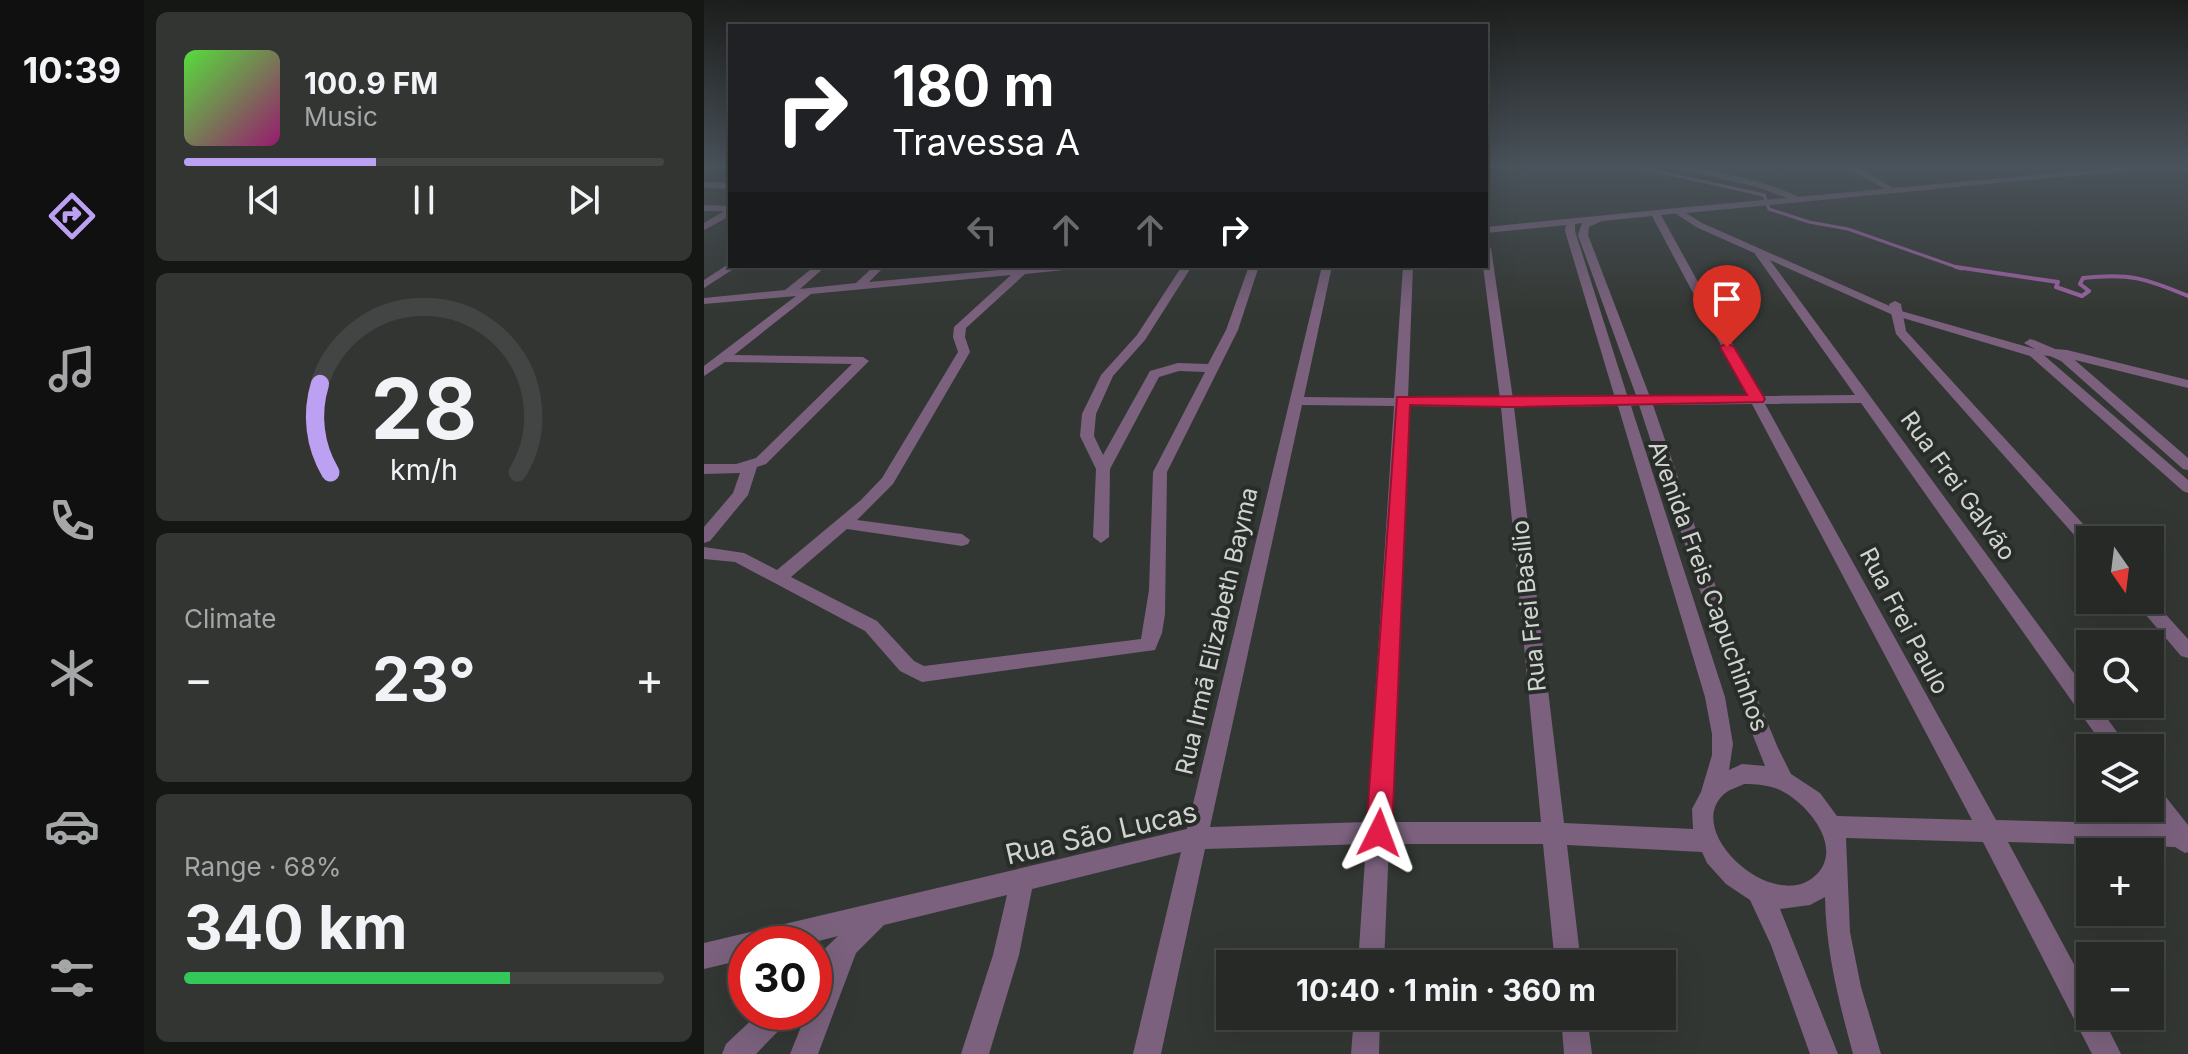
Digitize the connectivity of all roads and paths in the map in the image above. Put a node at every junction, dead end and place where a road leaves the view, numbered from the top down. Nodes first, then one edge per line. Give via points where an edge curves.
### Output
1 (722, 216) edge
2 (1621, 216) edge
3 (1657, 216) edge
4 (1685, 216) edge
5 (1705, 216) edge
6 (1602, 218) junction
7 (1571, 221) junction
8 (704, 227) edge
9 (1488, 230) edge
10 (1760, 254) junction
11 (1488, 263) edge
12 (728, 268) edge
13 (819, 268) edge
14 (878, 268) edge
15 (1053, 268) edge
16 (1186, 268) edge
17 (1253, 268) edge
18 (1327, 268) edge
19 (1408, 268) edge
20 (1022, 271) junction
21 (704, 285) edge
22 (859, 286) junction
23 (807, 292) junction
24 (787, 294) junction
25 (704, 301) edge
26 (1896, 308) junction
27 (2054, 351) junction
28 (2034, 353) junction
29 (724, 358) junction
30 (1212, 368) junction
31 (704, 372) edge
32 (2188, 384) edge
33 (1757, 399) junction
34 (1862, 399) junction
35 (1403, 400) junction
36 (1296, 401) junction
37 (1624, 401) junction
38 (1643, 401) junction
39 (1507, 403) junction
40 (750, 466) junction
41 (2188, 466) edge
42 (704, 469) edge
43 (1103, 469) junction
44 (2188, 488) edge
45 (843, 523) junction
46 (2076, 527) edge
47 (704, 537) edge
48 (1101, 537) dead end
49 (962, 540) dead end
50 (704, 553) edge
51 (780, 577) junction
52 (2155, 614) edge
53 (2188, 651) edge
54 (2107, 734) edge
55 (1783, 781) junction
56 (1711, 790) junction
57 (2164, 812) edge
58 (1832, 827) junction
59 (1990, 831) junction
60 (1379, 833) junction
61 (1554, 833) junction
62 (1196, 838) junction
63 (2186, 840) edge
64 (1706, 841) junction
65 (1836, 869) junction
66 (1022, 882) junction
67 (1759, 892) junction
68 (876, 915) junction
69 (830, 926) edge
70 (847, 945) junction
71 (728, 950) edge
72 (1372, 950) edge
73 (1567, 950) edge
74 (704, 956) edge
75 (832, 960) edge
76 (761, 1030) edge
77 (1366, 1030) edge
78 (1575, 1030) edge
79 (736, 1054) edge
80 (804, 1054) edge
81 (975, 1054) edge
82 (1147, 1054) edge
83 (1365, 1054) edge
84 (1578, 1054) edge
85 (1824, 1054) edge
86 (1867, 1054) edge
87 (2107, 1054) edge

1 - 8 street
2 - 6 street
3 - 33 street, Rua Frei Paulo
4 - 10 street
5 - 26 street
6 - 7 street
6 - 38 street, Avenida Freis Capuchinhos via 1585,225 1583,235
7 - 9 street
7 - 37 street, Avenida Freis Capuchinhos
10 - 26 street
10 - 34 street, Rua Frei Galvão
11 - 39 street, Rua Frei Basílio
12 - 21 street
13 - 24 street
14 - 22 street
15 - 20 street
16 - 43 street via 1094,400 1087,436
17 - 30 street
18 - 36 street, Rua Irmã Elizabeth Bayma
19 - 35 street
20 - 22 street
20 - 45 street via 960,327 964,352 888,481
22 - 23 street
23 - 24 street
23 - 29 street
24 - 25 street
26 - 27 street
26 - 28 street
26 - 46 street via 1900,332
27 - 28 street
27 - 32 street
27 - 41 street
28 - 44 street
29 - 31 street
29 - 40 street via 863,361
30 - 43 street via 1178,367 1154,374
30 - 51 street via 1160,472 1158,583 1154,636 1148,645 922,674 907,666 871,626
33 - 34 street
33 - 38 street
33 - 59 street, Rua Frei Paulo
34 - 54 street, Rua Frei Galvão
35 - 36 street
35 - 39 street
35 - 60 street
36 - 62 street, Rua Irmã Elizabeth Bayma
37 - 38 street
37 - 39 street
37 - 56 street, Avenida Freis Capuchinhos via 1721,721 1723,765
38 - 55 street, Avenida Freis Capuchinhos via 1738,678
39 - 61 street, Rua Frei Basílio
40 - 42 street
40 - 47 street via 740,495
43 - 48 street
45 - 49 street
45 - 51 street
50 - 51 street via 738,557
52 - 53 street
55 - 56 street via 1742,774
55 - 58 street via 1819,807
56 - 64 street via 1702,820
57 - 63 street
58 - 59 street
58 - 65 street
59 - 63 street
59 - 87 street, Rua Frei Paulo
60 - 61 street, Rua São Lucas
60 - 62 street, Rua São Lucas
60 - 72 street
61 - 64 street, Rua São Lucas
61 - 73 street, Rua Frei Basílio
62 - 66 street, Rua São Lucas
62 - 82 street, Rua Irmã Elizabeth Bayma
64 - 67 street via 1718,861
65 - 67 street via 1825,885 1806,895
65 - 86 street via 1838,932
66 - 68 street, Rua São Lucas
66 - 81 street
67 - 85 street
68 - 69 street, Rua São Lucas
68 - 70 street
70 - 75 street
70 - 80 street
71 - 74 street
76 - 79 street
77 - 83 street
78 - 84 street

